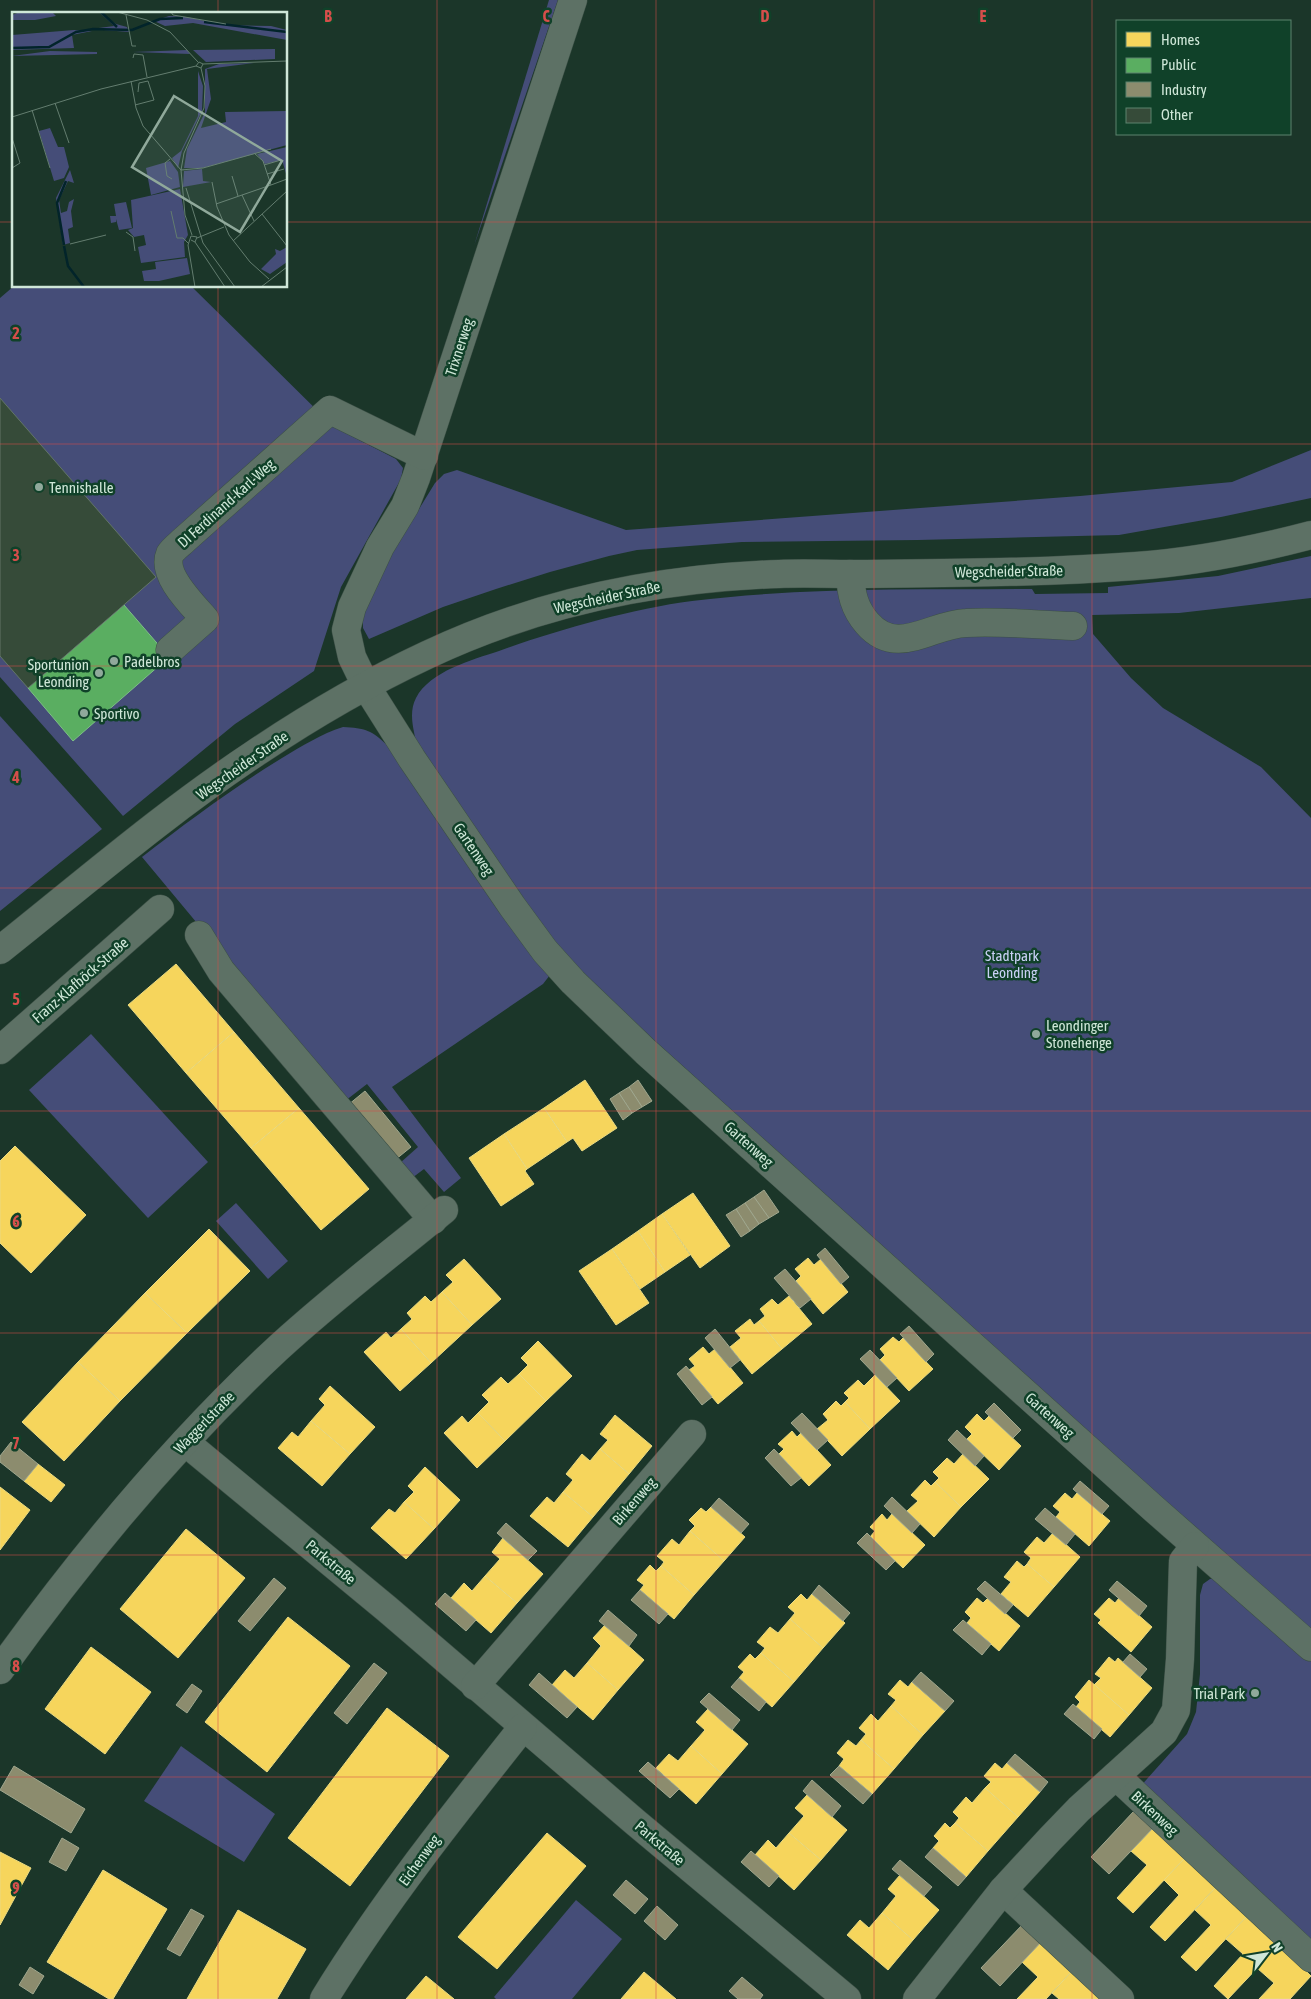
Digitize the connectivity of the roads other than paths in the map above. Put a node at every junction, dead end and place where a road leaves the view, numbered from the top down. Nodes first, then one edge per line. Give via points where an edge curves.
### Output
1 (568, 3) edge
2 (424, 456) junction
3 (1311, 535) edge
4 (850, 574) junction
5 (1073, 626) dead end
6 (170, 650) dead end
7 (366, 686) junction
8 (160, 910) dead end
9 (198, 935) dead end
10 (0, 950) edge
11 (0, 1050) edge
12 (692, 1434) dead end
13 (185, 1442) junction
14 (1195, 1546) junction
15 (1311, 1648) edge
16 (0, 1670) edge
17 (475, 1686) junction
18 (523, 1727) junction
19 (1116, 1776) junction
20 (1003, 1890) junction
21 (1311, 1958) edge
22 (324, 1999) edge
23 (847, 1999) edge
24 (917, 1999) edge
25 (1120, 1999) edge

1 - 2 street, Trixnerweg
2 - 6 street, DI Ferdinand-Karl-Weg via 330,410 170,555 172,579 205,619
2 - 7 street, Trixnerweg via 405,506 380,547 352,607 346,630 350,651
3 - 4 street, Wegscheider Straße via 1245,550 1138,566 1026,572
4 - 5 street via 851,592 859,613 876,633 896,640 964,622
4 - 7 street, Wegscheider Straße via 780,574 695,580 624,591 541,612 488,630 428,654
7 - 10 street, Wegscheider Straße via 252,755 160,822
7 - 14 street, Gartenweg via 512,906 573,982 660,1065
8 - 11 street, Franz-Klafböck-Straße
9 - 13 street, Waggerlstraße via 221,971 439,1215 282,1344
12 - 17 street, Birkenweg
13 - 16 street, Waggerlstraße via 143,1487 39,1615
13 - 17 street, Parkstraße via 380,1602
14 - 15 street, Gartenweg
14 - 19 street via 1183,1561 1176,1710 1164,1732
17 - 18 street, Parkstraße
18 - 22 street, Eichenweg via 377,1917
18 - 23 street, Parkstraße
19 - 20 street
19 - 21 street, Birkenweg
20 - 24 street
20 - 25 street

